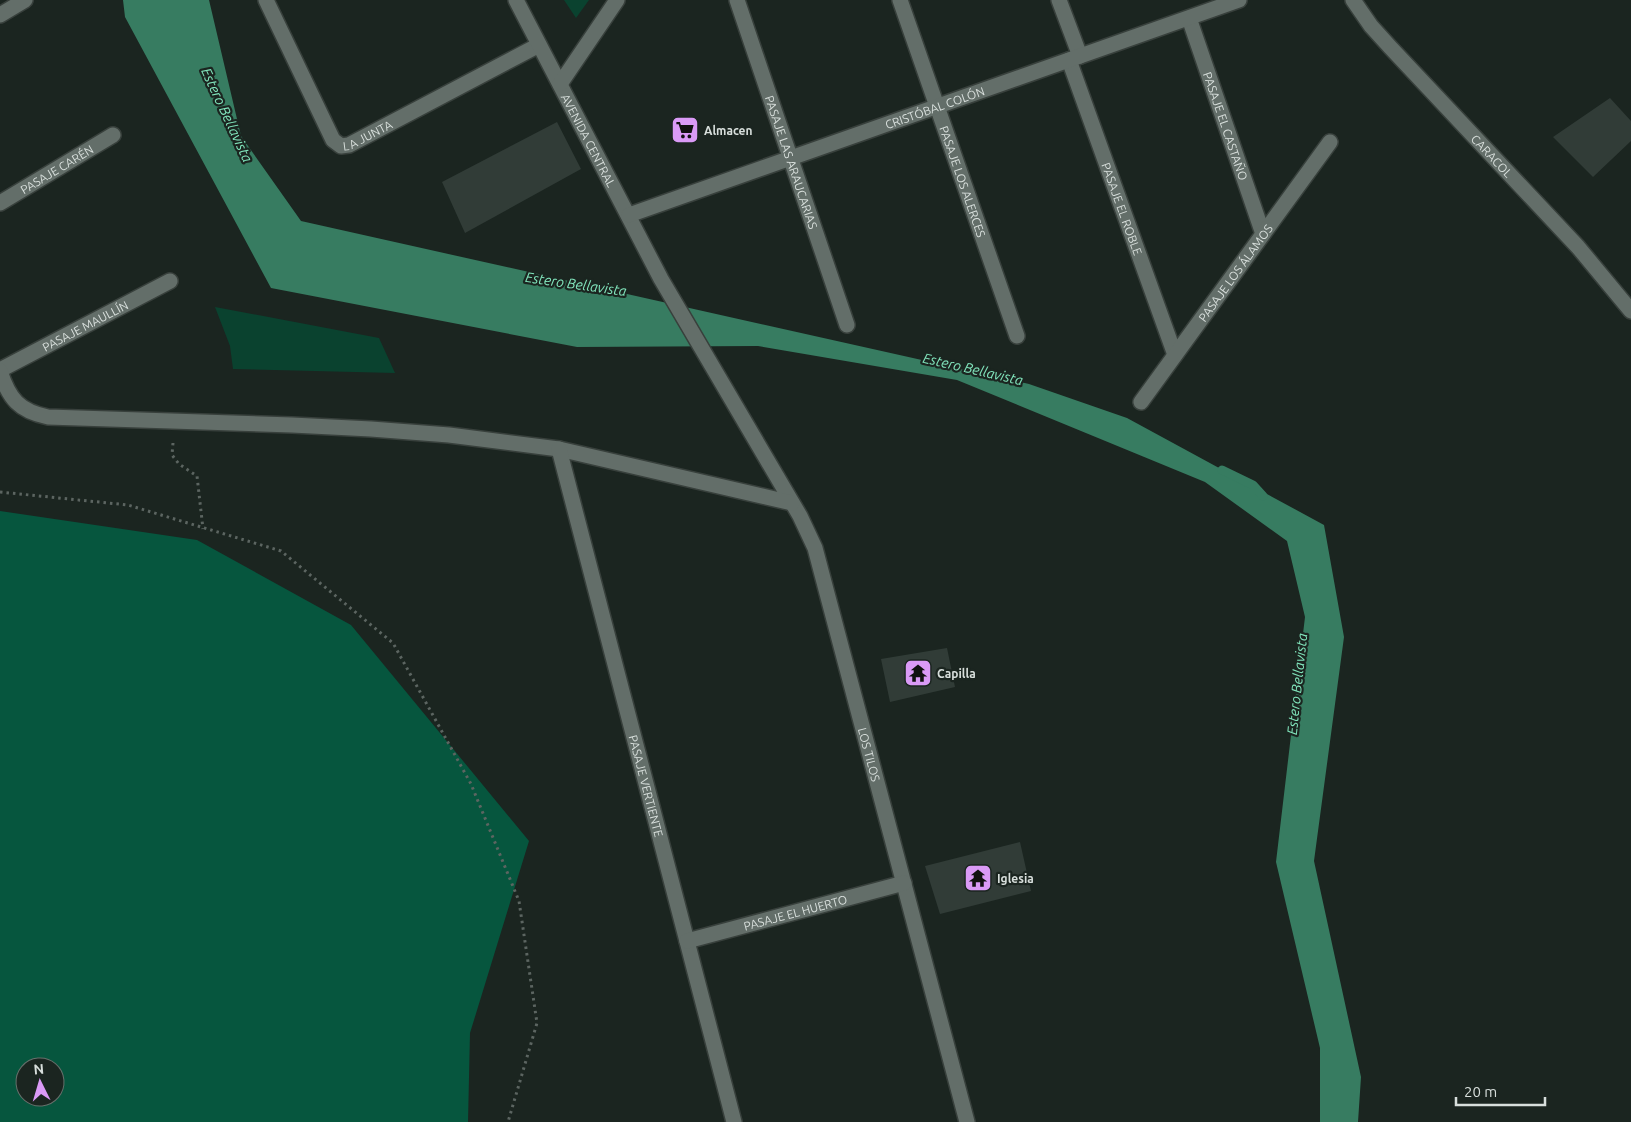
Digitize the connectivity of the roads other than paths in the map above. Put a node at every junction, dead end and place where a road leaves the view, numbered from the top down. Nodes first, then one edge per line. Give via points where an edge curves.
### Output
1 (26, 0) edge
2 (266, 0) edge
3 (516, 0) edge
4 (617, 0) edge
5 (737, 0) edge
6 (900, 0) edge
7 (1059, 0) edge
8 (1239, 0) edge
9 (1353, 0) edge
10 (1205, 6) edge
11 (0, 15) edge
12 (1189, 18) junction
13 (540, 45) junction
14 (1074, 58) junction
15 (560, 84) junction
16 (938, 106) junction
17 (113, 134) dead end
18 (1330, 142) dead end
19 (790, 158) junction
20 (0, 203) edge
21 (629, 216) junction
22 (1263, 234) junction
23 (170, 281) dead end
24 (1631, 311) edge
25 (848, 325) dead end
26 (1018, 336) dead end
27 (1175, 355) junction
28 (0, 370) edge
29 (732, 402) joint
30 (1141, 402) dead end
31 (559, 449) junction
32 (792, 503) junction
33 (904, 883) junction
34 (687, 941) junction
35 (734, 1122) edge
36 (967, 1122) edge

1 - 11 street
2 - 13 street, LA JUNTA via 333,140 341,146 349,145
3 - 13 street, AVENIDA CENTRAL
4 - 15 street
5 - 19 street, PASAJE LAS ARAUCARIAS
6 - 16 street, PASAJE LOS ALERCES
7 - 14 street, PASAJE EL ROBLE
8 - 10 street, CRISTÓBAL COLÓN
9 - 24 street, CARACOL via 1371,26 1578,247
10 - 12 street, CRISTÓBAL COLÓN
12 - 14 street, CRISTÓBAL COLÓN
12 - 22 street, PASAJE EL CASTAÑO
13 - 15 street, AVENIDA CENTRAL
14 - 16 street, CRISTÓBAL COLÓN
14 - 27 street, PASAJE EL ROBLE
15 - 21 street, AVENIDA CENTRAL
16 - 19 street, CRISTÓBAL COLÓN
16 - 26 street, PASAJE LOS ALERCES
17 - 20 street, PASAJE CARÉN
18 - 22 street, PASAJE LOS ÁLAMOS
19 - 21 street, CRISTÓBAL COLÓN
19 - 25 street, PASAJE LAS ARAUCARIAS
21 - 29 street, AVENIDA CENTRAL via 661,279
22 - 27 street, PASAJE LOS ÁLAMOS
23 - 28 street, PASAJE MAULLÍN
27 - 30 street, PASAJE LOS ÁLAMOS
28 - 31 street via 8,391 21,407 48,418 371,429
29 - 32 street, LOS TILOS
31 - 32 street
31 - 34 street, PASAJE VERTIENTE
32 - 33 street, LOS TILOS via 808,531 820,566
33 - 34 street, PASAJE EL HUERTO
33 - 36 street, LOS TILOS
34 - 35 street, PASAJE VERTIENTE

